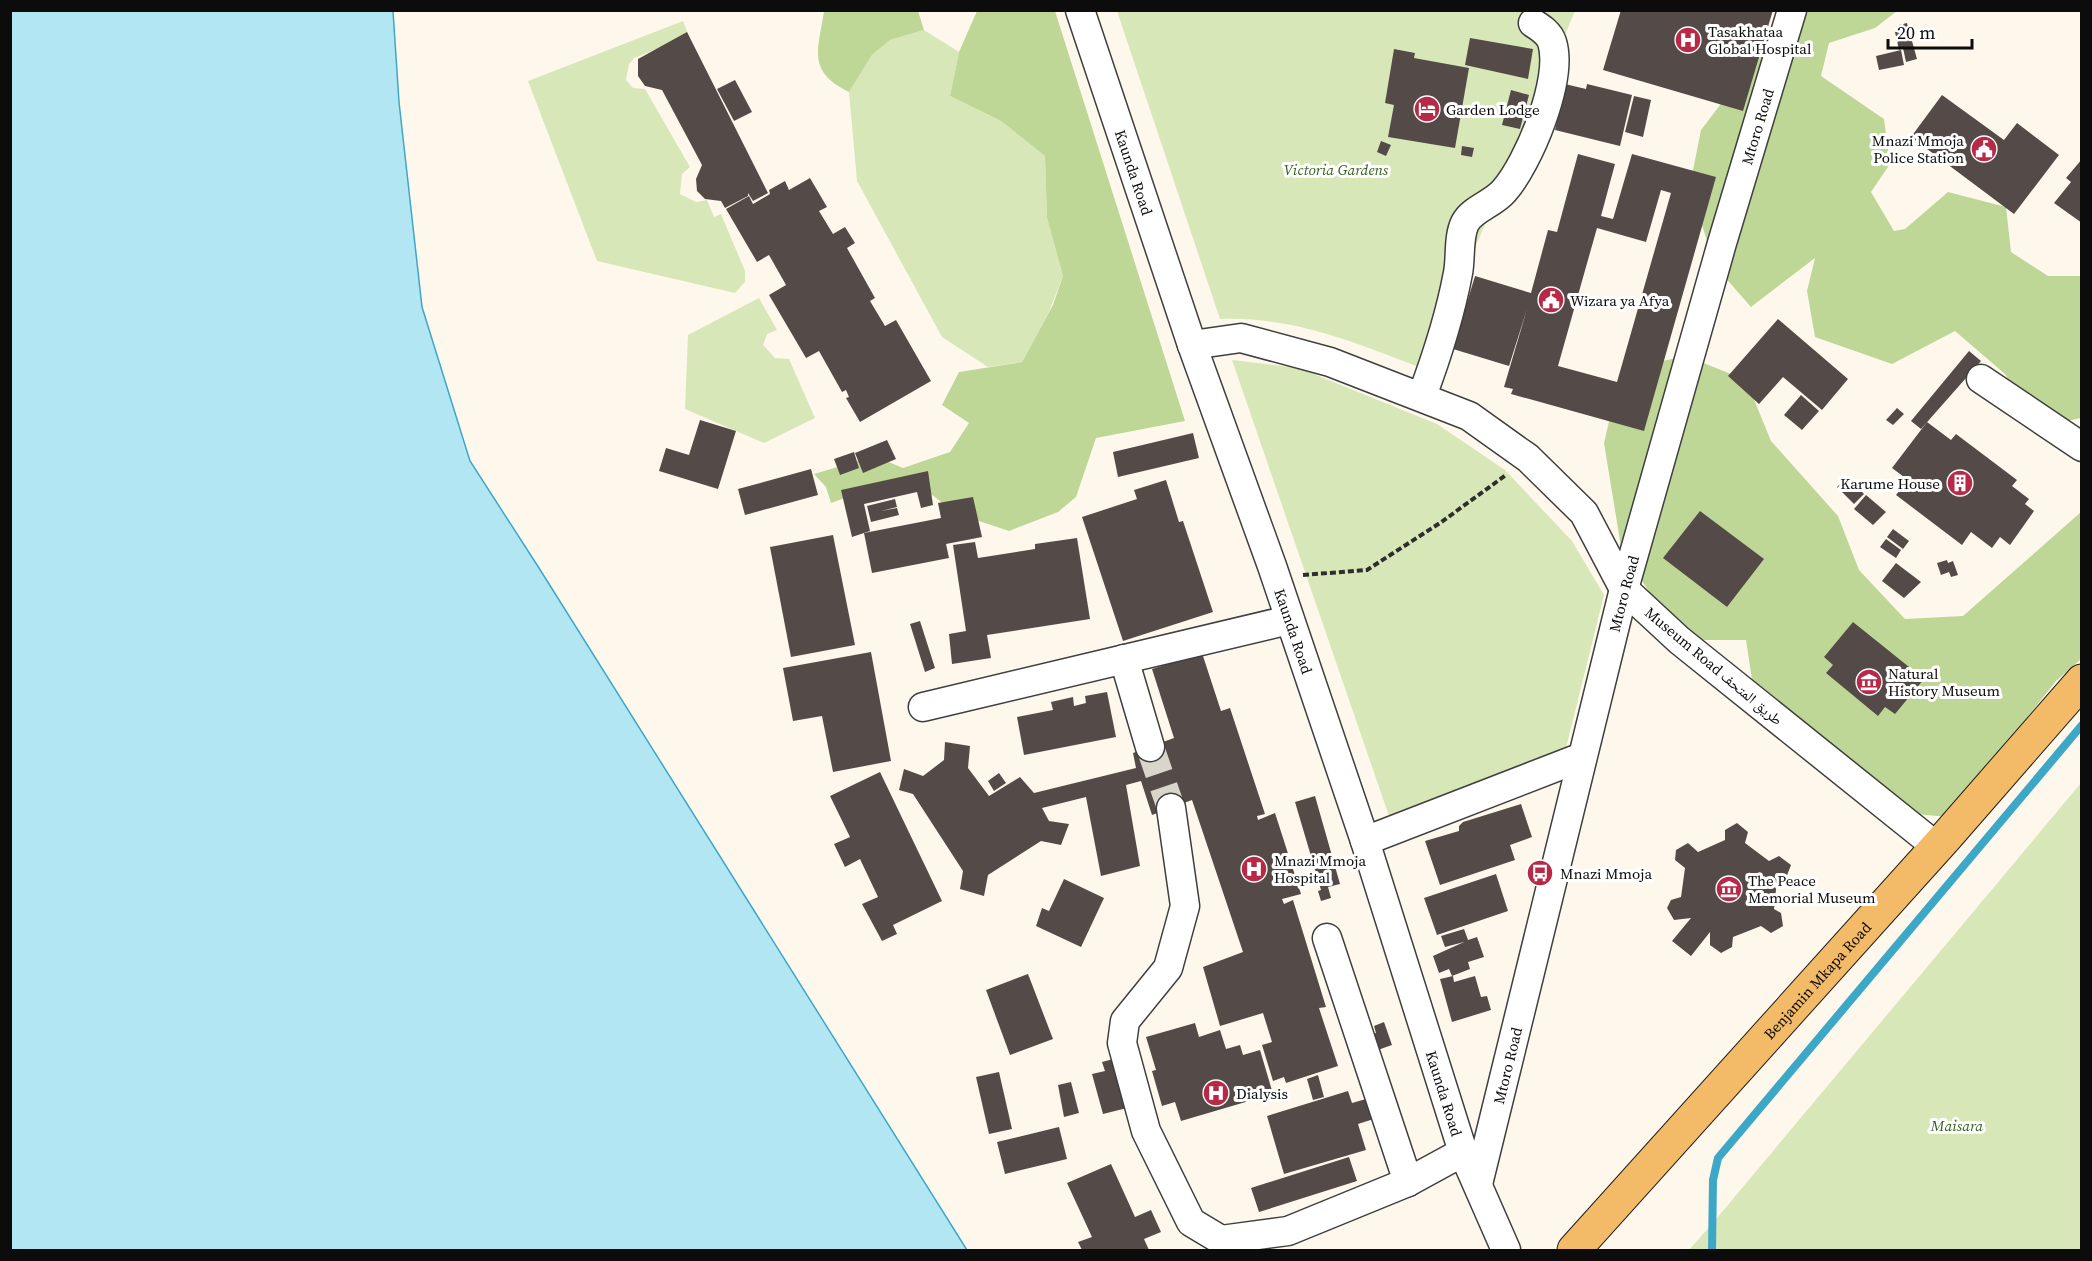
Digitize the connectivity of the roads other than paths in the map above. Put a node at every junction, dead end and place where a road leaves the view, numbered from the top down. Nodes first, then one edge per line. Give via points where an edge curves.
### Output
1 (1080, 10) edge
2 (1792, 10) edge
3 (1533, 23) dead end
4 (1192, 345) junction
5 (1981, 379) dead end
6 (1422, 396) junction
7 (2082, 447) edge
8 (1624, 589) junction
9 (1289, 620) junction
10 (1124, 659) junction
11 (2082, 681) edge
12 (923, 707) dead end
13 (1150, 747) tunnel mouth
14 (1582, 757) junction
15 (1171, 808) tunnel mouth
16 (1365, 841) junction
17 (1937, 847) junction
18 (1327, 938) dead end
19 (1463, 1152) junction
20 (1408, 1182) junction
21 (1478, 1184) junction
22 (1292, 1241) edge
23 (1506, 1251) edge
24 (1574, 1251) edge

1 - 4 street, Kaunda Road
2 - 8 street, Mtoro Road
3 - 6 street via 1543,29 1553,44 1553,73 1545,111 1514,179 1493,201 1469,216 1464,225 1459,271 1444,336
4 - 6 street, Museum Road طريق المتحف via 1241,338 1330,362
4 - 9 street, Kaunda Road
5 - 7 street
6 - 8 street, Museum Road طريق المتحف via 1469,416 1527,458 1584,513
8 - 14 street, Mtoro Road
8 - 17 street, Museum Road طريق المتحف via 1678,640
9 - 10 street
9 - 16 street, Kaunda Road
10 - 12 street
10 - 13 street
11 - 17 main road, Benjamin Mkapa Road
14 - 16 street
14 - 21 street, Mtoro Road
15 - 22 street via 1185,906 1168,968 1125,1021 1122,1043 1146,1131 1191,1222 1221,1240
16 - 19 street, Kaunda Road
17 - 24 main road, Benjamin Mkapa Road
18 - 20 street
19 - 20 street
19 - 21 street, Kaunda Road
20 - 22 street
21 - 23 street, Kaunda Road

